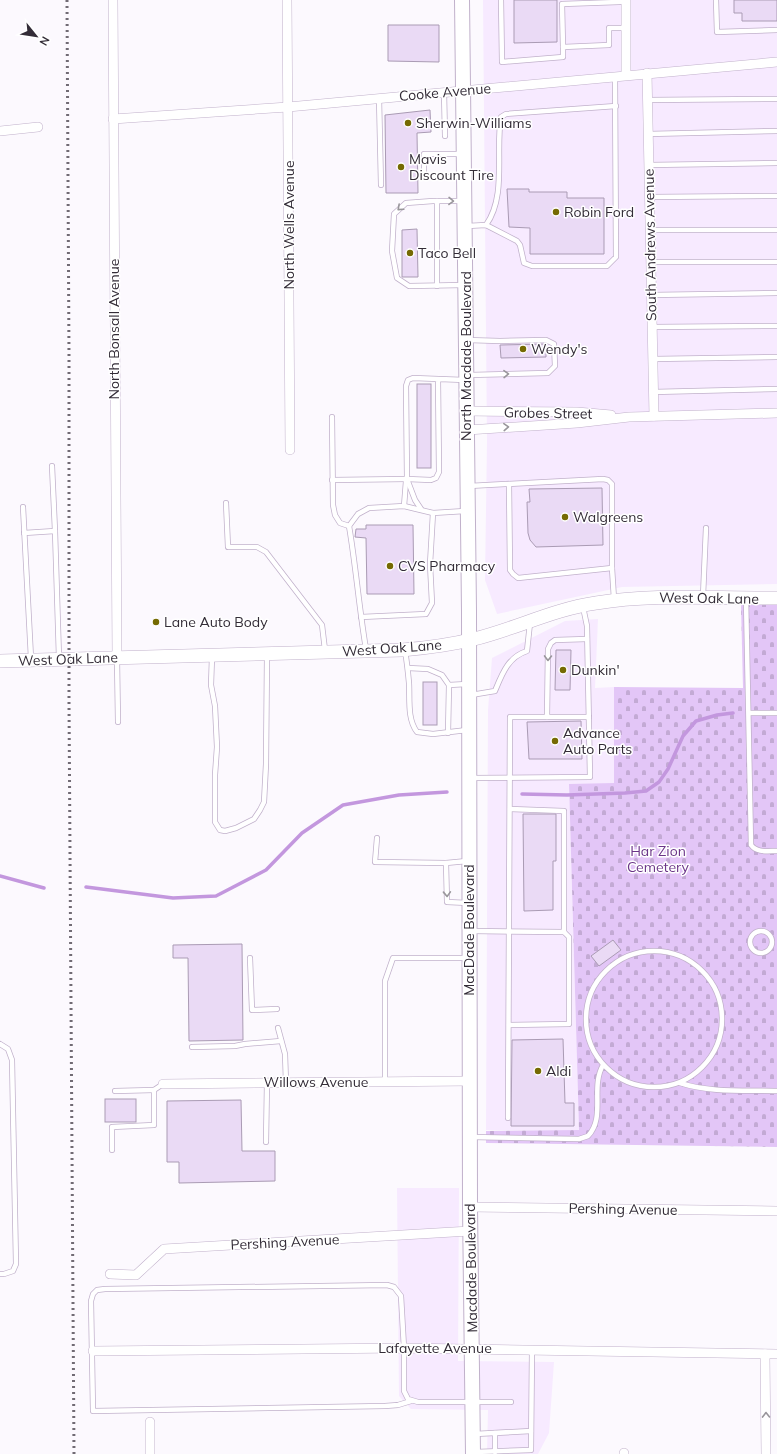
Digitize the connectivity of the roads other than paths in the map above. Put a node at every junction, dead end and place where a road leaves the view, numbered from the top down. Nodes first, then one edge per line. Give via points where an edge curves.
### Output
1 (113, 0) edge
2 (287, 0) edge
3 (462, 0) edge
4 (502, 0) edge
5 (626, 0) edge
6 (716, 0) edge
7 (626, 28) junction
8 (777, 30) edge
9 (563, 47) junction
10 (777, 62) edge
11 (647, 73) junction
12 (626, 75) junction
13 (615, 76) junction
14 (464, 90) junction
15 (444, 92) junction
16 (379, 98) junction
17 (777, 99) edge
18 (647, 100) junction
19 (616, 106) junction
20 (288, 107) junction
21 (113, 119) junction
22 (38, 127) dead end
23 (0, 131) edge
24 (777, 131) edge
25 (648, 134) junction
26 (445, 136) dead end
27 (465, 154) junction
28 (777, 163) edge
29 (649, 164) junction
30 (465, 178) junction
31 (381, 185) dead end
32 (777, 196) edge
33 (649, 197) junction
34 (437, 201) junction
35 (465, 202) junction
36 (486, 225) junction
37 (465, 227) junction
38 (650, 230) junction
39 (777, 230) edge
40 (650, 262) junction
41 (777, 262) edge
42 (466, 285) junction
43 (437, 286) junction
44 (777, 293) edge
45 (651, 295) junction
46 (777, 326) edge
47 (652, 327) junction
48 (466, 340) junction
49 (777, 357) edge
50 (653, 359) junction
51 (467, 378) junction
52 (438, 379) junction
53 (777, 389) edge
54 (653, 392) junction
55 (466, 411) junction
56 (777, 413) edge
57 (629, 416) junction
58 (654, 416) junction
59 (332, 417) dead end
60 (467, 430) junction
61 (290, 450) dead end
62 (52, 466) dead end
63 (406, 479) junction
64 (332, 480) junction
65 (508, 484) junction
66 (467, 486) junction
67 (226, 503) dead end
68 (404, 506) junction
69 (23, 507) dead end
70 (421, 509) junction
71 (467, 511) junction
72 (433, 513) junction
73 (349, 526) junction
74 (706, 528) dead end
75 (55, 531) junction
76 (24, 533) junction
77 (612, 568) junction
78 (703, 598) junction
79 (777, 598) edge
80 (746, 599) junction
81 (614, 600) junction
82 (582, 606) junction
83 (361, 617) junction
84 (530, 621) junction
85 (587, 639) junction
86 (468, 640) junction
87 (405, 650) junction
88 (366, 651) junction
89 (325, 652) junction
90 (267, 654) junction
91 (212, 655) junction
92 (117, 658) junction
93 (58, 659) junction
94 (0, 660) edge
95 (31, 660) junction
96 (408, 668) junction
97 (449, 685) junction
98 (469, 690) junction
99 (749, 713) junction
100 (777, 714) edge
101 (547, 717) junction
102 (589, 717) junction
103 (118, 722) dead end
104 (469, 730) junction
105 (448, 732) junction
106 (468, 778) junction
107 (509, 778) junction
108 (510, 810) junction
109 (376, 838) dead end
110 (777, 851) edge
111 (469, 861) junction
112 (446, 863) junction
113 (469, 903) junction
114 (469, 931) junction
115 (510, 932) junction
116 (564, 932) junction
117 (775, 941) edge
118 (250, 958) dead end
119 (469, 958) junction
120 (278, 1009) dead end
121 (509, 1025) junction
122 (278, 1028) dead end
123 (282, 1041) junction
124 (0, 1044) edge
125 (192, 1047) dead end
126 (603, 1065) junction
127 (470, 1081) junction
128 (267, 1082) junction
129 (286, 1082) junction
130 (385, 1082) junction
131 (680, 1083) junction
132 (163, 1084) joint
133 (115, 1090) dead end
134 (154, 1090) junction
135 (777, 1090) edge
136 (508, 1118) dead end
137 (470, 1137) junction
138 (266, 1142) dead end
139 (112, 1150) dead end
140 (470, 1207) junction
141 (777, 1211) edge
142 (470, 1231) junction
143 (0, 1274) edge
144 (110, 1274) dead end
145 (404, 1348) junction
146 (472, 1348) junction
147 (532, 1349) junction
148 (93, 1351) junction
149 (765, 1354) junction
150 (777, 1354) edge
151 (412, 1401) junction
152 (473, 1402) junction
153 (511, 1402) dead end
154 (150, 1422) dead end
155 (531, 1431) junction
156 (495, 1433) junction
157 (473, 1434) junction
158 (495, 1452) junction
159 (473, 1453) edge
160 (150, 1454) edge
161 (766, 1454) edge

1 - 21 street, North Bonsall Avenue
2 - 20 street, North Wells Avenue
3 - 14 main road, North Macdade Boulevard
4 - 9 lane via 502,62 563,57
5 - 7 street
5 - 9 lane via 562,4
6 - 8 lane via 717,32
7 - 9 lane via 609,28 609,46
7 - 12 street
10 - 11 street, Cooke Avenue
11 - 12 street, Cooke Avenue
11 - 18 street, South Andrews Avenue
12 - 13 street, Cooke Avenue
13 - 14 street, Cooke Avenue
13 - 19 lane
14 - 15 street, Cooke Avenue
14 - 27 main road, North Macdade Boulevard
15 - 16 street, Cooke Avenue
15 - 26 lane
16 - 20 street, Cooke Avenue
16 - 31 lane
17 - 18 lane
18 - 25 street, South Andrews Avenue
19 - 36 lane via 506,114 501,117 500,173 492,217
19 - 36 lane via 614,261 607,266 532,266 524,263 520,245 516,241
20 - 21 street, Cooke Avenue
20 - 61 street, North Wells Avenue
21 - 92 street, North Bonsall Avenue
22 - 23 street
24 - 25 lane
25 - 29 street, South Andrews Avenue
27 - 30 main road, North Macdade Boulevard
27 - 30 lane via 424,154 424,178
28 - 29 lane
29 - 33 street, South Andrews Avenue
30 - 35 main road, North Macdade Boulevard
32 - 33 lane
33 - 38 street, South Andrews Avenue
34 -> 35 lane
34 - 43 lane
34 -> 43 lane via 406,203 394,214 392,251 397,278 409,286
35 - 37 main road, North Macdade Boulevard
36 - 37 lane
37 - 42 main road, North Macdade Boulevard
38 - 39 lane
38 - 40 street, South Andrews Avenue
40 - 41 lane
40 - 45 street, South Andrews Avenue
42 - 43 lane
42 - 48 main road, North Macdade Boulevard
44 - 45 lane
45 - 47 street, South Andrews Avenue
46 - 47 lane
47 - 50 street, South Andrews Avenue
48 - 51 main road, North Macdade Boulevard
51 -> 48 lane via 548,373 555,366 554,344 548,340
49 - 50 lane
50 - 54 street, South Andrews Avenue
51 - 52 lane
51 - 55 main road, North Macdade Boulevard
52 - 63 lane via 413,378 408,380 406,386
52 - 63 lane via 439,472 432,480
53 - 54 lane
54 - 58 street, South Andrews Avenue
55 - 57 street, Grobes Street via 577,412
55 - 60 main road, North Macdade Boulevard
56 - 58 street, Grobes Street
57 - 58 street, Grobes Street
60 -> 57 street, Grobes Street via 561,425
59 - 64 lane
60 - 66 main road, North Macdade Boulevard
62 - 75 lane
63 - 64 lane
63 - 68 lane
63 - 70 lane
64 - 73 lane via 335,515 340,523
65 - 66 lane
65 - 77 lane via 608,480 612,484
65 - 77 lane via 510,570 513,574 518,578
66 - 71 main road, North Macdade Boulevard
67 - 89 lane via 228,547 257,547 266,552 322,625
68 - 70 lane
68 - 73 lane via 369,508 358,514
69 - 76 lane
70 - 72 lane
71 - 72 lane
71 - 86 main road, North Macdade Boulevard
72 - 83 lane via 430,564 432,603 426,614
73 - 83 lane
74 - 78 lane
75 - 76 lane
75 - 93 lane
76 - 95 lane
77 - 81 lane
78 - 80 main road, West Oak Lane
78 - 81 main road, West Oak Lane via 652,597
79 - 80 main road, West Oak Lane
80 - 99 lane
81 - 82 main road, West Oak Lane
82 - 84 main road, West Oak Lane
82 - 85 lane
83 - 88 lane
84 - 86 main road, West Oak Lane
84 - 98 lane via 527,650 511,659 495,691
85 -> 101 lane via 555,640 551,643 548,649
85 - 102 lane
86 - 87 main road, West Oak Lane
86 - 98 main road
87 - 88 main road, West Oak Lane
87 - 96 lane
88 - 89 main road, West Oak Lane
89 - 90 main road, West Oak Lane
90 - 91 main road, West Oak Lane
90 - 91 lane via 264,802 254,819 225,831 220,830 215,822 216,747 215,706 211,685
91 - 92 main road, West Oak Lane
92 - 93 main road, West Oak Lane
92 - 103 lane
93 - 95 main road, West Oak Lane
94 - 95 main road, West Oak Lane
96 - 97 lane via 428,669 442,675
96 - 105 lane via 413,726 418,732
97 - 98 lane
97 - 105 lane
98 - 104 main road
99 - 100 lane
99 - 110 lane via 751,845 760,851
101 - 102 lane
101 - 107 lane via 510,717
102 - 107 lane via 590,777
104 - 105 lane
104 - 106 main road
106 - 107 lane
106 - 111 main road, MacDade Boulevard
107 - 108 lane
108 - 115 lane
108 - 116 lane via 564,811
109 - 112 lane via 376,862
111 - 112 lane
111 - 113 main road, MacDade Boulevard
112 -> 113 lane via 447,902
113 - 114 main road, MacDade Boulevard
114 - 115 lane
114 - 119 main road, MacDade Boulevard
115 - 116 lane
115 - 121 lane
116 - 121 lane via 569,937 569,1024
117 - 117 lane via 766,932 759,931 752,936 750,943 755,952 762,953 771,948
118 - 120 lane via 252,1010
119 - 127 main road, MacDade Boulevard
119 - 130 lane via 392,958 385,981
121 - 136 lane
122 - 123 lane
123 - 125 lane
123 - 129 lane
124 - 143 lane via 8,1049 12,1060 16,1264 13,1271
126 - 131 lane via 619,1079 639,1087 660,1088
126 - 131 lane via 591,1046 586,1023 588,1000 598,980 615,963 636,953 666,952 681,956 700,968 715,986 722,1008 722,1031 714,1053 700,1071
126 - 137 lane via 597,1081 596,1125 588,1136 579,1139
127 - 130 street, Willows Avenue
127 - 137 main road, Macdade Boulevard
128 - 129 street, Willows Avenue
128 - 132 street, Willows Avenue
128 - 138 lane
129 - 130 street, Willows Avenue
131 - 135 lane via 719,1090
132 - 134 lane
133 - 134 lane
134 - 139 lane via 154,1126 112,1127
137 - 140 main road, Macdade Boulevard
140 - 141 street, Pershing Avenue
140 - 142 main road, Macdade Boulevard
142 - 144 street, Pershing Avenue via 164,1249 136,1275
142 - 146 main road, Macdade Boulevard
145 - 146 street, Lafayette Avenue
145 - 148 street, Lafayette Avenue
145 - 148 lane via 401,1296 394,1287 387,1285 96,1290 91,1301
145 - 151 lane via 404,1391
146 - 147 street, Lafayette Avenue
146 - 152 main road, Macdade Boulevard
147 - 149 street, Lafayette Avenue
147 - 155 lane
148 - 151 lane via 92,1412 386,1406
149 - 150 street, Lafayette Avenue
161 -> 149 street
151 - 152 lane
152 - 153 lane
152 - 157 main road, Macdade Boulevard
154 - 160 street
155 - 156 lane
155 - 158 lane via 530,1450
156 - 157 lane
156 - 158 lane
157 - 159 main road, Macdade Boulevard
158 - 159 lane

